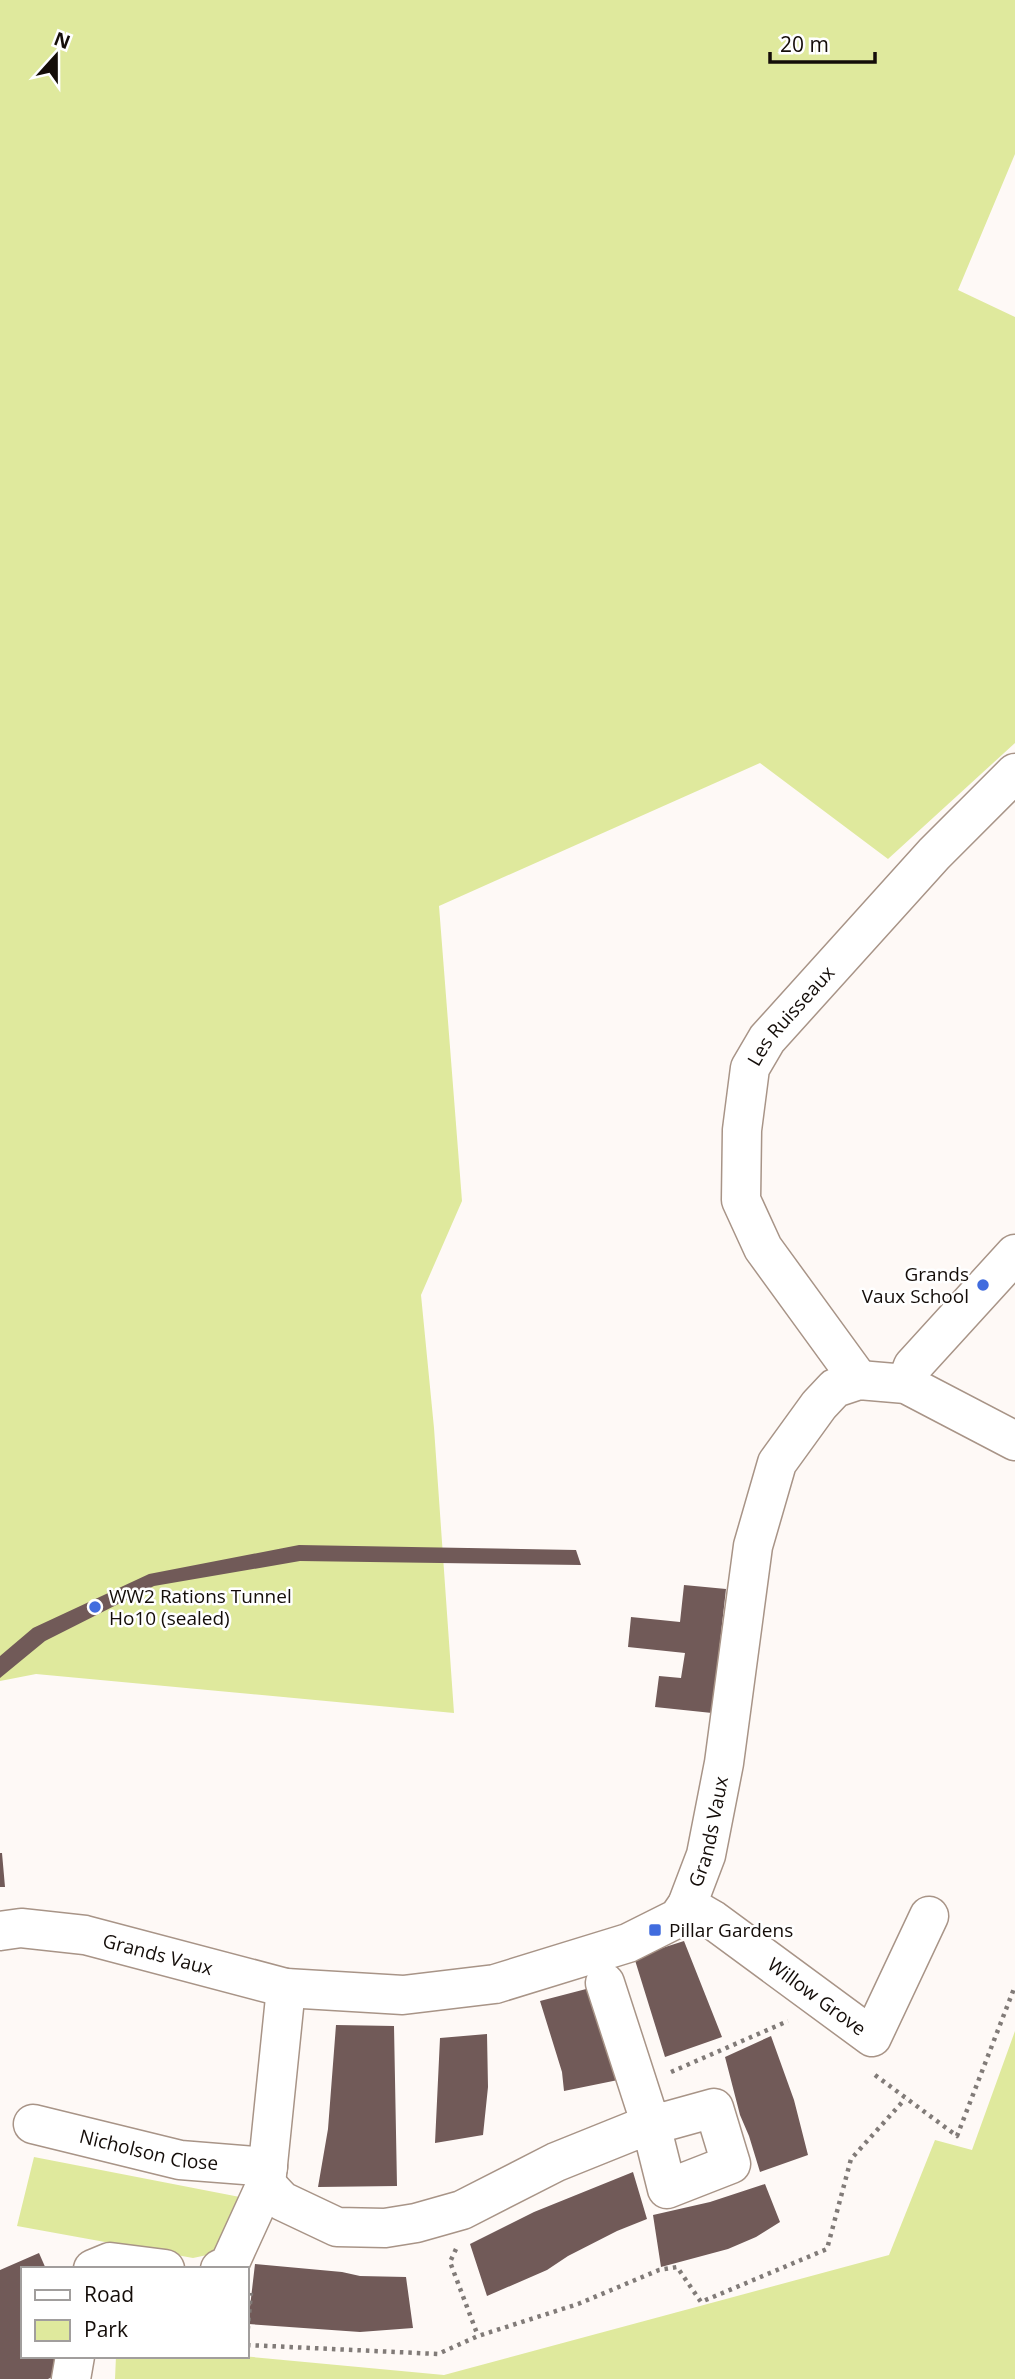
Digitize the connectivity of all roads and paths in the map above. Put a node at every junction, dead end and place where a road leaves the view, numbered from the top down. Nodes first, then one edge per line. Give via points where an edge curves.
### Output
1 (1015, 773) edge
2 (1015, 1254) edge
3 (859, 1380) junction
4 (905, 1384) junction
5 (1015, 1441) edge
6 (687, 1905) junction
7 (929, 1916) dead end
8 (0, 1931) edge
9 (605, 1983) dead end
10 (1015, 1986) edge
11 (286, 1988) junction
12 (800, 2016) dead end
13 (874, 2074) dead end
14 (663, 2075) dead end
15 (905, 2099) junction
16 (33, 2124) dead end
17 (651, 2126) junction
18 (267, 2176) junction
19 (462, 2210) junction
20 (98, 2267) edge
21 (149, 2267) edge
22 (224, 2267) edge
23 (478, 2336) junction
24 (248, 2346) edge
25 (75, 2358) edge
26 (71, 2379) edge

1 - 3 street, Les Ruisseaux via 934,854 767,1039 750,1068 742,1130 741,1200 763,1248
2 - 4 street via 913,1366
3 - 4 street
3 - 6 street, Grands Vaux via 835,1388 778,1464 753,1546 724,1763 706,1856
4 - 5 street
6 - 7 street, Willow Grove via 872,2038
6 - 11 street, Grands Vaux via 678,1918 628,1943 495,1984 403,1995
8 - 11 street, Grands Vaux via 21,1928 85,1935
9 - 17 street
10 - 15 path via 957,2136
11 - 18 street
12 - 14 path
13 - 15 path
15 - 23 path via 851,2160 827,2249 701,2302 677,2267
16 - 18 street, Nicholson Close
17 - 17 street via 714,2108 731,2164 667,2189
17 - 19 street via 556,2162
18 - 19 street via 282,2201 337,2227 385,2228
18 - 22 street
19 - 23 path via 457,2248 450,2262
20 - 21 street via 110,2262
23 - 24 path via 438,2354
25 - 26 street

